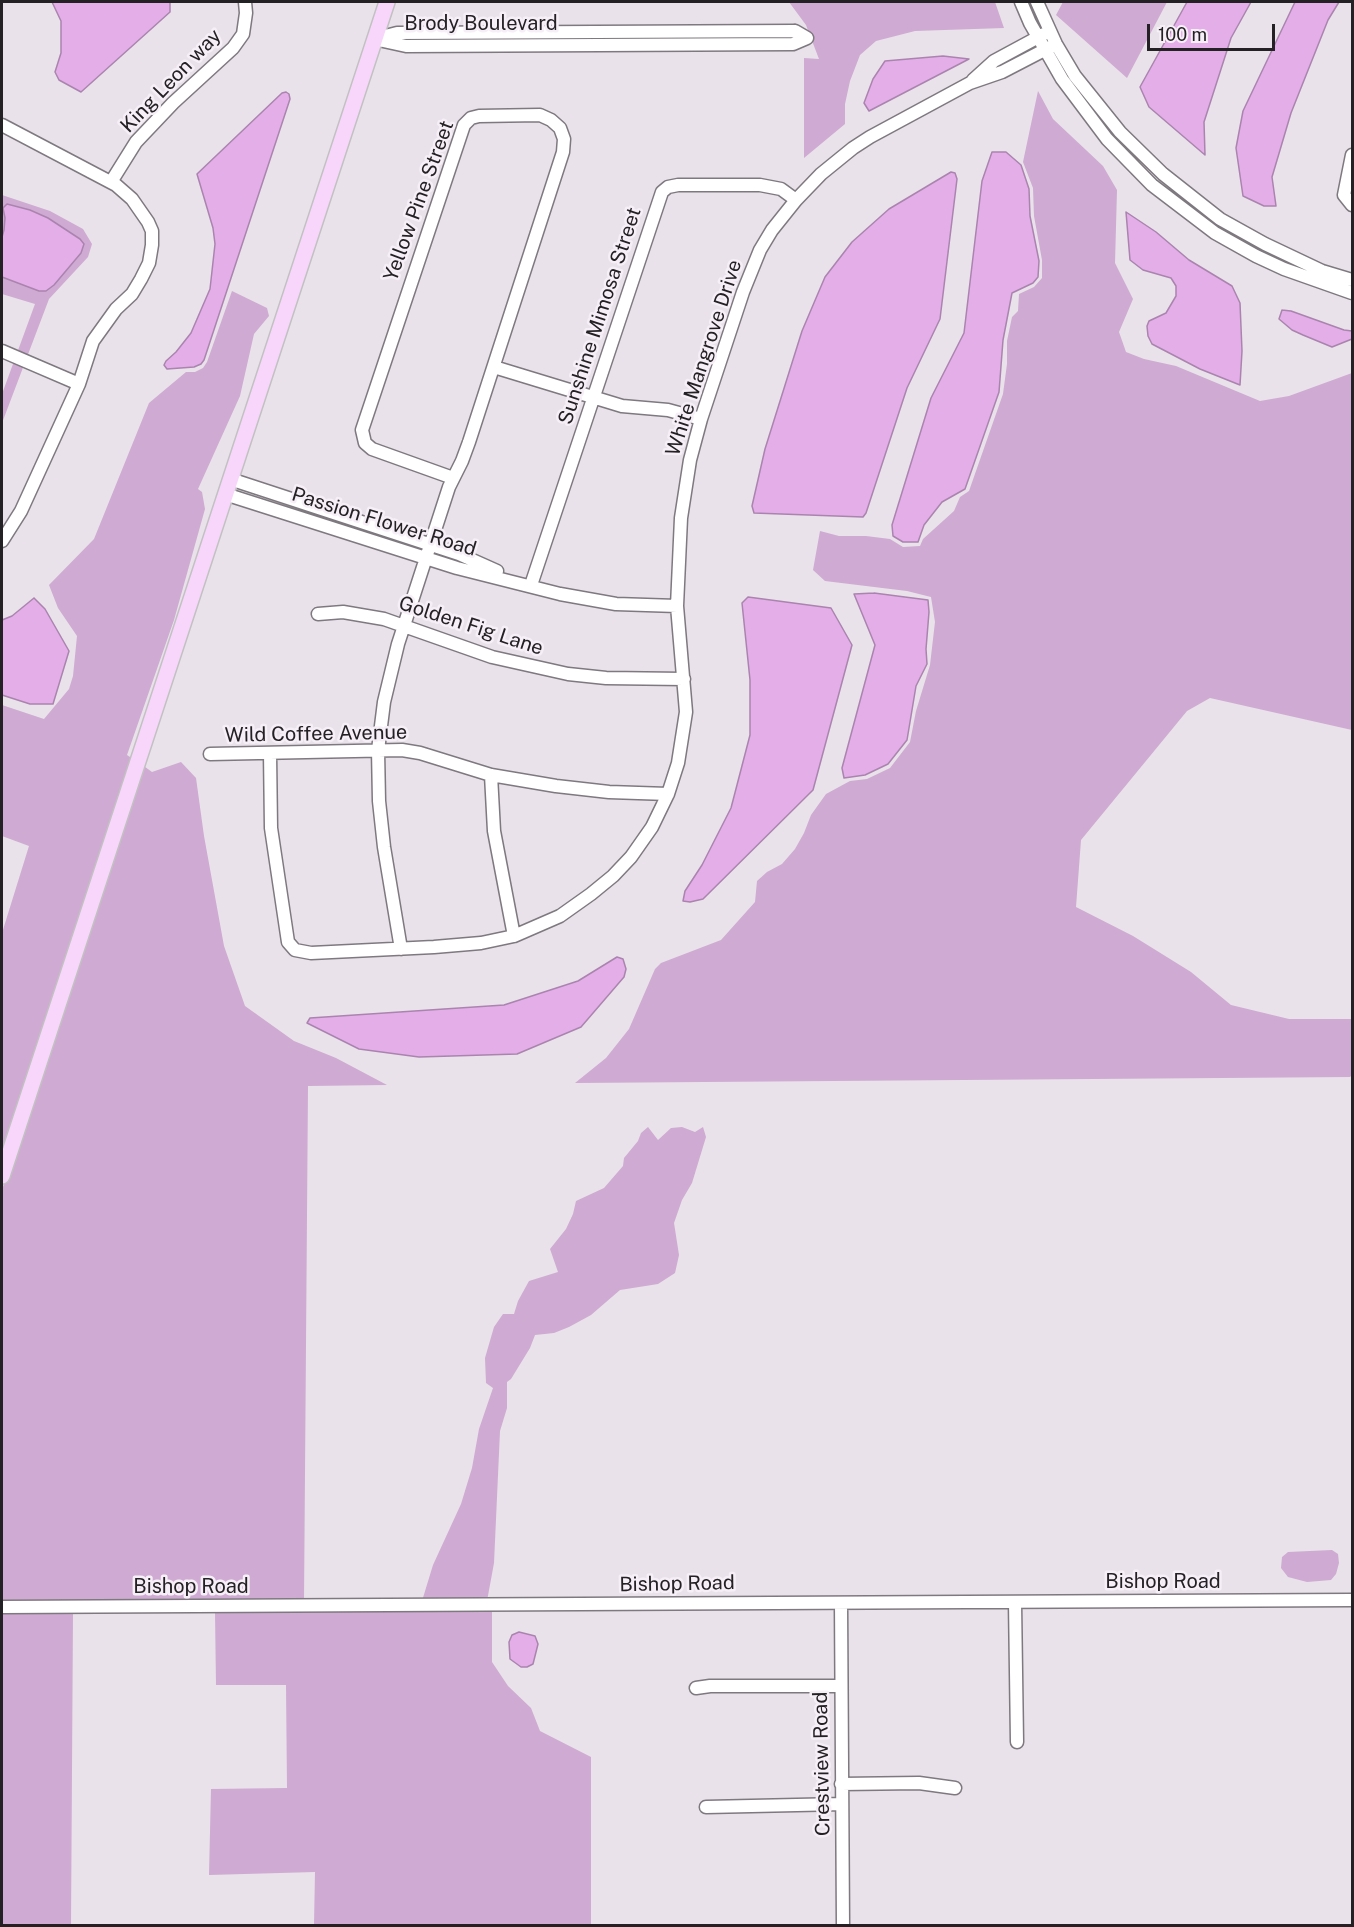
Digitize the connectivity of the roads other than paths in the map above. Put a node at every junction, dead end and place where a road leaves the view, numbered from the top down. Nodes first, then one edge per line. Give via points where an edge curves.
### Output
1 (245, 2) edge
2 (387, 2) edge
3 (1021, 2) edge
4 (1037, 2) edge
5 (1050, 31) junction
6 (1037, 38) junction
7 (374, 39) junction
8 (1056, 44) junction
9 (1044, 50) junction
10 (970, 83) junction
11 (2, 125) edge
12 (1353, 155) edge
13 (111, 182) junction
14 (796, 200) junction
15 (1353, 205) edge
16 (1353, 280) edge
17 (1353, 293) edge
18 (2, 351) edge
19 (494, 367) junction
20 (79, 384) junction
21 (593, 397) junction
22 (701, 419) junction
23 (453, 478) junction
24 (228, 486) junction
25 (2, 541) edge
26 (430, 545) junction
27 (426, 558) junction
28 (531, 585) junction
29 (677, 606) junction
30 (318, 614) dead end
31 (404, 625) junction
32 (684, 679) junction
33 (378, 750) junction
34 (270, 753) junction
35 (210, 754) dead end
36 (491, 775) junction
37 (668, 794) junction
38 (514, 936) junction
39 (401, 949) junction
40 (2, 1176) edge
41 (1353, 1600) edge
42 (1015, 1602) junction
43 (842, 1603) junction
44 (2, 1607) edge
45 (840, 1686) junction
46 (696, 1688) dead end
47 (1017, 1742) dead end
48 (841, 1784) junction
49 (955, 1788) dead end
50 (842, 1804) junction
51 (706, 1807) dead end
52 (843, 1926) edge

1 - 13 street, King Leon way via 243,34 233,48 136,142
2 - 7 main road
3 - 6 street
4 - 5 street
5 - 6 street, White Mangrove Drive
5 - 8 street
6 - 9 street
6 - 10 street, White Mangrove Drive via 994,61
7 - 7 street, Brody Boulevard via 406,46 793,44 807,38 795,31 783,31 397,33
7 - 24 main road
8 - 9 street, White Mangrove Drive
8 - 16 street via 1075,76 1120,132 1163,174 1220,219 1322,271
9 - 10 street, White Mangrove Drive
9 - 17 street via 1107,139 1152,185 1215,233 1256,256
10 - 14 street, White Mangrove Drive via 870,137 821,174
11 - 13 street
12 - 15 street via 1344,195
13 - 20 street via 132,199 152,231 152,245 149,263 132,294 93,342
14 - 21 street, Sunshine Mimosa Street via 781,189 760,185 678,185 662,192
14 - 22 street, White Mangrove Drive via 772,230 749,275
18 - 20 street
19 - 21 street
19 - 23 street, Yellow Pine Street
19 - 23 street, Yellow Pine Street via 563,152 562,123 540,115 479,116 465,123 363,425 363,438 372,449
20 - 25 street via 21,511
21 - 22 street
21 - 28 street, Sunshine Mimosa Street
22 - 29 street, White Mangrove Drive via 681,518
23 - 26 street, Yellow Pine Street
24 - 26 street, Passion Flower Road
24 - 27 street, Passion Flower Road
24 - 40 main road
26 - 27 street, Yellow Pine Street
26 - 28 street, Passion Flower Road
27 - 28 street, Passion Flower Road
27 - 31 street, Yellow Pine Street
28 - 29 street, Passion Flower Road via 599,602
29 - 32 street, White Mangrove Drive
30 - 31 street, Golden Fig Lane via 350,613
31 - 32 street, Golden Fig Lane via 492,657 539,669 606,678
31 - 33 street, Yellow Pine Street via 387,684
32 - 37 street, White Mangrove Drive via 685,728
33 - 34 street, Wild Coffee Avenue
33 - 36 street, Wild Coffee Avenue via 420,753
33 - 39 street, Yellow Pine Street via 384,847
34 - 35 street, Wild Coffee Avenue
34 - 39 street, White Mangrove Drive via 272,828 288,942 295,950 311,953
36 - 37 street, Wild Coffee Avenue via 579,789
36 - 38 street via 494,831
37 - 38 street, White Mangrove Drive via 638,848 613,876 560,916
38 - 39 street, White Mangrove Drive via 480,943
41 - 42 street, Bishop Road
42 - 43 street, Bishop Road
42 - 47 street
43 - 44 street, Bishop Road
43 - 45 street, Crestview Road
45 - 46 street
45 - 48 street, Crestview Road
48 - 49 street via 919,1783
48 - 50 street, Crestview Road
50 - 51 street
50 - 52 street, Crestview Road

